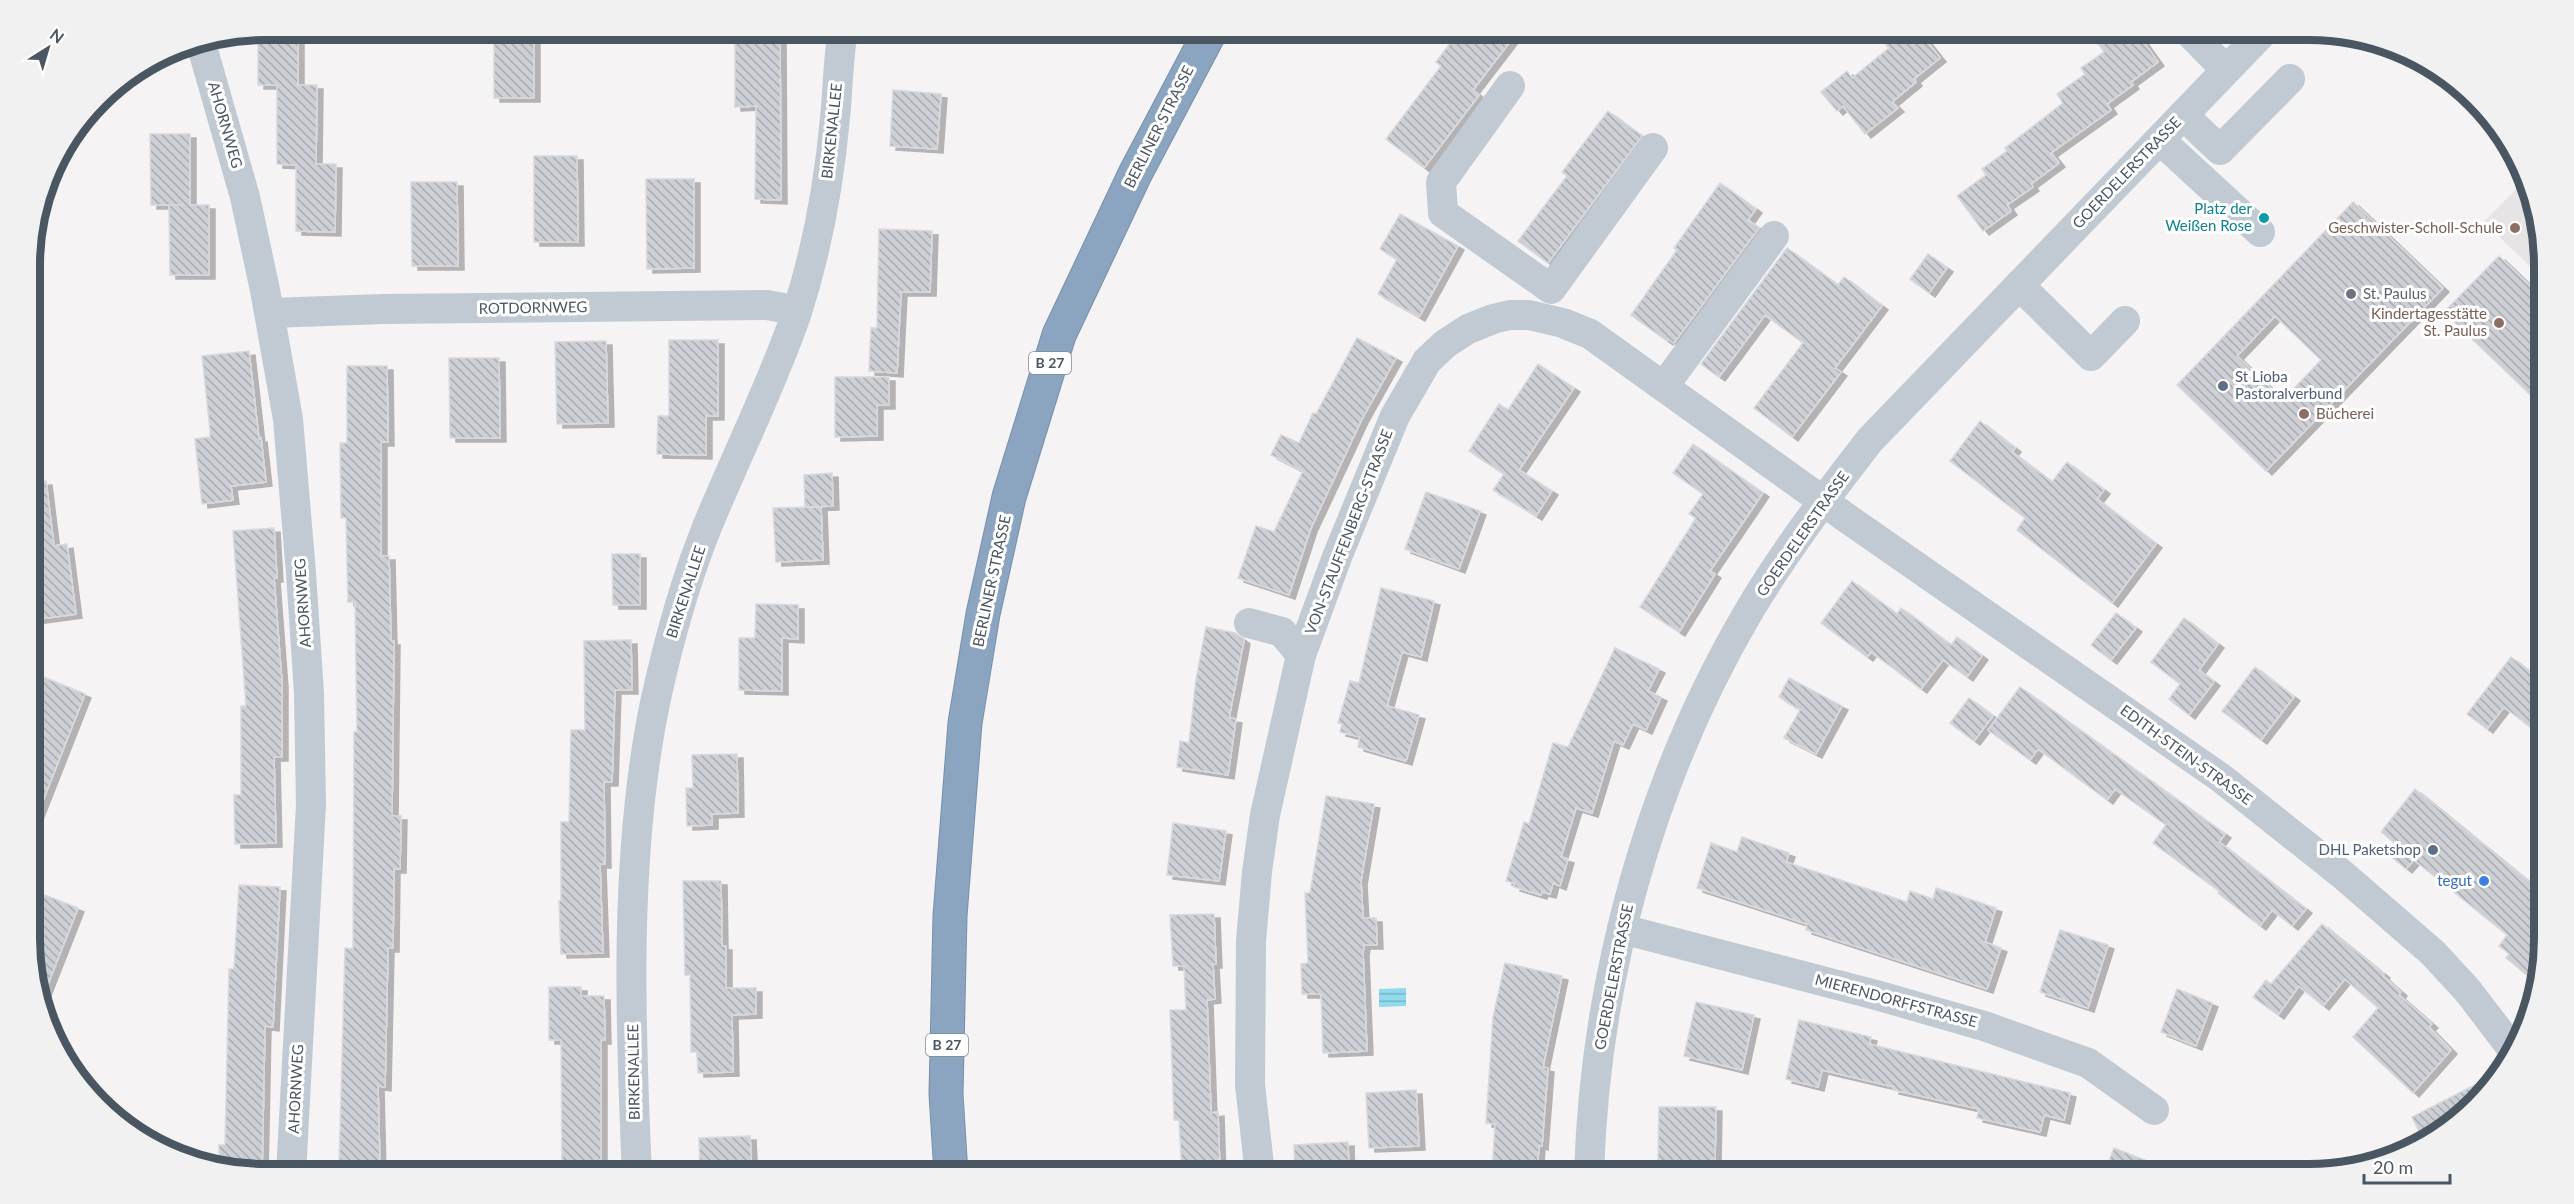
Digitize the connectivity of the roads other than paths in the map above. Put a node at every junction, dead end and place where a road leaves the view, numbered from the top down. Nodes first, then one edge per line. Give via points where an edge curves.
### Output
1 (842, 40) edge
2 (1206, 40) edge
3 (2197, 40) edge
4 (2255, 40) edge
5 (203, 49) edge
6 (2226, 70) junction
7 (2290, 78) dead end
8 (1510, 86) dead end
9 (2183, 115) junction
10 (2160, 140) junction
11 (1653, 148) dead end
12 (2260, 232) dead end
13 (1774, 236) dead end
14 (1539, 281) junction
15 (2019, 285) junction
16 (270, 313) junction
17 (796, 314) junction
18 (1529, 315) junction
19 (2125, 321) dead end
20 (1664, 386) junction
21 (1824, 502) junction
22 (1249, 623) dead end
23 (1301, 655) junction
24 (1622, 929) junction
25 (2507, 1043) edge
26 (2154, 1110) dead end
27 (292, 1164) edge
28 (637, 1164) edge
29 (950, 1164) edge
30 (1259, 1164) edge
31 (1590, 1164) edge

1 - 17 street, BIRKENALLEE via 830,167
2 - 29 highway, BERLINER STRASSE / B 27 via 1135,174 1059,335 1009,497 965,723 950,916 946,1094
3 - 6 street
4 - 6 street, GOERDELERSTRASSE
5 - 16 street, AHORNWEG via 245,197
6 - 9 street, GOERDELERSTRASSE
7 - 9 street via 2220,150
8 - 14 street via 1441,182 1443,213
9 - 10 street, GOERDELERSTRASSE
10 - 12 street
10 - 15 street, GOERDELERSTRASSE
11 - 14 street via 1551,289
13 - 20 street
14 - 18 street
15 - 19 street via 2091,357
15 - 21 street, GOERDELERSTRASSE via 1870,440
16 - 17 street, ROTDORNWEG via 767,305
16 - 27 street, AHORNWEG via 288,419 309,704 310,849
17 - 28 street, BIRKENALLEE via 706,529 679,608 655,706 636,852 632,1073
18 - 20 street, VON-STAUFFENBERG-STRASSE via 1563,322 1590,334
18 - 23 street, VON-STAUFFENBERG-STRASSE via 1493,319 1468,329 1427,361 1382,442
20 - 21 street, VON-STAUFFENBERG-STRASSE
21 - 24 street, GOERDELERSTRASSE via 1750,610 1688,733 1647,838
21 - 25 street, EDITH-STEIN-STRASSE via 2230,784 2433,953
22 - 23 street via 1282,632
23 - 30 street, VON-STAUFFENBERG-STRASSE via 1265,815 1251,941 1250,1084
24 - 26 street, MIERENDORFFSTRASSE via 1984,1026 2088,1062
24 - 31 street, GOERDELERSTRASSE via 1599,1053

